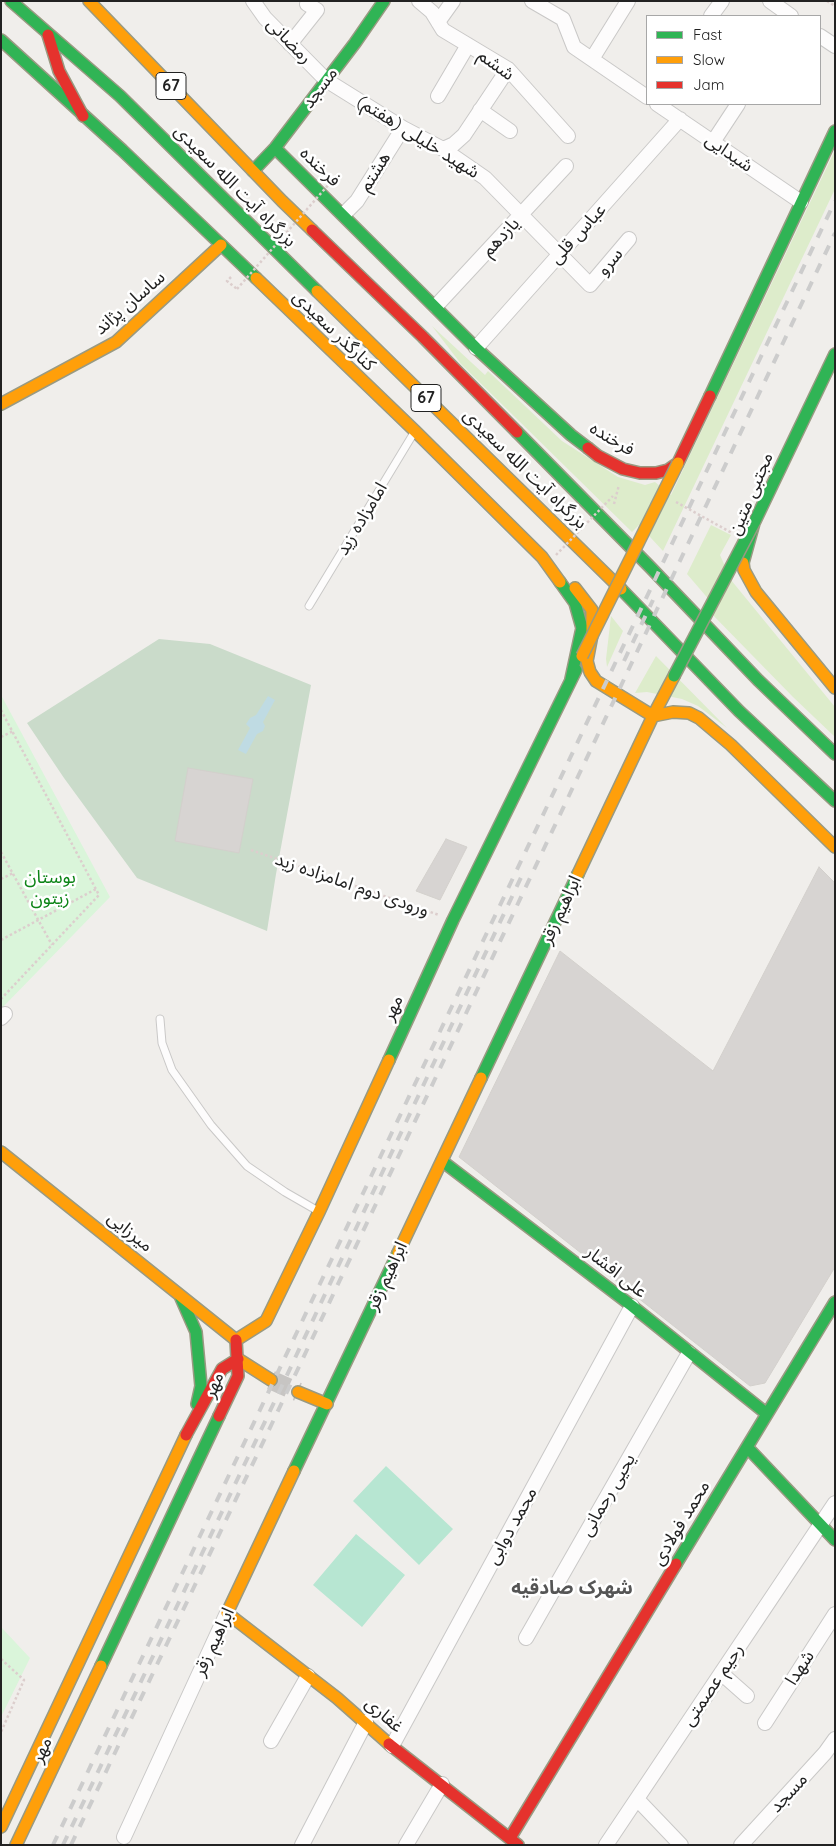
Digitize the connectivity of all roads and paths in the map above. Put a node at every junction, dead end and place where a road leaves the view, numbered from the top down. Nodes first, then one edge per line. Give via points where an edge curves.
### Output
1 (11, 1) edge
2 (90, 1) edge
3 (253, 1) edge
4 (310, 1) edge
5 (384, 1) edge
6 (419, 1) edge
7 (453, 1) edge
8 (532, 1) edge
9 (628, 1) edge
10 (722, 1) edge
11 (770, 1) edge
12 (827, 1) edge
13 (835, 6) edge
14 (9, 14) dead end
15 (712, 15) edge
16 (790, 15) edge
17 (438, 22) junction
18 (49, 35) junction
19 (821, 37) edge
20 (1, 40) edge
21 (290, 44) junction
22 (468, 45) junction
23 (835, 46) edge
24 (592, 59) junction
25 (508, 69) junction
26 (326, 80) junction
27 (438, 96) dead end
28 (646, 96) edge
29 (659, 105) edge
30 (737, 105) edge
31 (480, 110) junction
32 (83, 116) junction
33 (680, 119) junction
34 (403, 128) junction
35 (510, 131) dead end
36 (835, 131) edge
37 (568, 136) dead end
38 (713, 142) junction
39 (276, 148) junction
40 (443, 149) junction
41 (566, 166) dead end
42 (253, 171) junction
43 (330, 183) dead end
44 (801, 202) junction
45 (344, 214) junction
46 (522, 214) junction
47 (629, 239) dead end
48 (220, 245) junction
49 (559, 255) junction
50 (227, 281) dead end
51 (590, 285) joint
52 (436, 306) junction
53 (476, 348) junction
54 (835, 354) edge
55 (1, 404) edge
56 (415, 431) junction
57 (678, 463) junction
58 (623, 469) junction
59 (613, 496) dead end
60 (674, 502) dead end
61 (614, 505) dead end
62 (754, 523) junction
63 (733, 534) dead end
64 (556, 555) dead end
65 (560, 580) junction
66 (309, 606) dead end
67 (571, 679) junction
68 (835, 688) edge
69 (1, 710) edge
70 (653, 716) junction
71 (13, 731) junction
72 (1, 737) edge
73 (835, 754) edge
74 (835, 801) edge
75 (835, 847) edge
76 (251, 850) dead end
77 (1, 852) edge
78 (13, 873) junction
79 (1, 879) edge
80 (96, 889) junction
81 (39, 920) junction
82 (453, 920) junction
83 (1, 940) edge
84 (52, 945) junction
85 (1, 999) edge
86 (160, 1018) dead end
87 (1, 1152) edge
88 (442, 1161) junction
89 (319, 1212) junction
90 (179, 1294) junction
91 (835, 1302) edge
92 (632, 1306) junction
93 (236, 1340) junction
94 (689, 1353) junction
95 (238, 1359) junction
96 (271, 1380) tunnel mouth
97 (298, 1392) tunnel mouth
98 (327, 1404) junction
99 (767, 1414) junction
100 (191, 1425) junction
101 (747, 1447) junction
102 (835, 1503) edge
103 (820, 1526) junction
104 (835, 1540) edge
105 (227, 1613) junction
106 (835, 1614) edge
107 (526, 1638) dead end
108 (1, 1659) edge
109 (721, 1673) junction
110 (308, 1676) junction
111 (747, 1696) dead end
112 (366, 1722) junction
113 (765, 1722) dead end
114 (1, 1732) edge
115 (835, 1739) edge
116 (271, 1741) dead end
117 (392, 1746) junction
118 (442, 1784) junction
119 (637, 1799) junction
120 (1, 1827) edge
121 (124, 1837) dead end
122 (511, 1843) edge
123 (16, 1845) edge
124 (302, 1845) edge
125 (406, 1845) edge
126 (606, 1845) edge
127 (681, 1845) edge
128 (740, 1845) edge

1 - 18 main road, بزرگراه آیت الله سعیدی / 67
2 - 42 main road, بزرگراه آیت الله سعیدی / 67
3 - 21 street, رمضانی
4 - 21 street via 307,4 317,10
5 - 26 main road, مسجد
6 - 17 street, ششم
7 - 17 street
8 - 24 street via 563,19 574,47
9 - 24 street
10 - 15 street
11 - 16 street
12 - 13 path
14 - 18 main road
17 - 22 street, ششم via 443,30
18 - 32 main road via 60,71
18 - 74 main road, بزرگراه آیت الله سعیدی / 67 via 120,96 592,559 739,710
19 - 23 street
20 - 32 main road, کنارگذر سعیدی
21 - 26 street, رمضانی
22 - 25 street, ششم
22 - 27 street
24 - 28 street
25 - 31 street
25 - 37 street, ششم
26 - 34 street, شهید خلیلی (هفتم)
26 - 39 main road, مسجد
29 - 33 street, شیدایی
30 - 38 street
31 - 35 street
31 - 40 street via 464,135
32 - 48 main road, کنارگذر سعیدی
33 - 38 street, شیدایی
33 - 49 street, عباس قلی
34 - 40 street, شهید خلیلی (هفتم)
34 - 45 street, هشتم via 357,200
36 - 44 main road
38 - 44 street, شیدایی
39 - 42 main road, مسجد
39 - 45 main road, فرخنده
40 - 46 street, شهید خلیلی (هفتم) via 485,178
41 - 46 street, یازدهم
42 - 73 main road, بزرگراه آیت الله سعیدی / 67 via 423,337 758,680
43 - 50 path, bridge via 237,289
44 - 57 main road
45 - 52 main road, فرخنده
46 - 49 street, شهید خلیلی (هفتم)
46 - 52 street, یازدهم
47 - 51 street, سرو
48 - 55 main road, ساسان پژاند via 116,342
48 - 56 main road, کنارگذر سعیدی
49 - 51 street, شهید خلیلی (هفتم)
49 - 53 street, عباس قلی
52 - 53 main road, فرخنده
53 - 58 main road, فرخنده via 571,435 598,456
54 - 62 main road, مجتبی متین
56 - 65 main road, کنارگذر سعیدی via 542,557
56 - 66 lane, امامزاده زید
57 - 58 main road, فرخنده via 656,473
57 - 67 main road, bridge
58 - 61 path
59 - 64 path, bridge
60 - 63 path, bridge
62 - 68 main road, مجتبی متین via 743,561 749,581
62 - 70 main road, ابراهیم زقر, bridge
65 - 67 main road, کنارگذر سعیدی via 575,603 582,628
65 - 70 main road via 572,584 592,610 587,661 596,681
67 - 82 main road, مهر
69 - 71 path
70 - 75 main road via 673,712 700,718
70 - 88 main road, ابراهیم زقر
71 - 72 path
71 - 80 path
76 - 82 path, ورودی دوم امامزاده زید
77 - 78 path
78 - 79 path
78 - 81 path
80 - 81 path
80 - 84 path via 100,895
81 - 83 path
81 - 84 path
82 - 89 main road, مهر
84 - 85 path
86 - 89 lane via 162,1044 172,1070 211,1125 247,1166
87 - 90 main road, میرزایی
88 - 92 main road, علی افشار
88 - 98 main road, ابراهیم زقر
89 - 93 main road, مهر via 266,1321
90 - 93 main road, میرزایی
90 - 100 main road via 196,1332 202,1386
91 - 99 main road, محمد فولادی
92 - 94 main road, علی افشار
92 - 117 street, محمد دوابی
93 - 95 main road
94 - 99 main road, علی افشار
94 - 107 street, یحیی رحمانی
95 - 96 main road
95 - 100 main road, مهر via 222,1368
95 - 123 main road, مهر via 238,1376
97 - 98 main road
98 - 105 main road, ابراهیم زقر
99 - 101 main road, محمد فولادی
100 - 120 main road, مهر
101 - 103 main road
101 - 122 main road, محمد فولادی
102 - 103 street, رحیم عصمتی
103 - 104 main road
103 - 109 street, رحیم عصمتی
105 - 110 main road, غفاری
105 - 121 street, ابراهیم زقر
106 - 113 street, شهدا
108 - 114 path via 24,1680
109 - 111 street
109 - 119 street, رحیم عصمتی
110 - 112 main road, غفاری
110 - 116 street
112 - 117 main road, غفاری
112 - 124 street
115 - 128 street, مسجد
117 - 118 main road, غفاری
118 - 122 main road, غفاری
118 - 125 street
119 - 126 street, رحیم عصمتی
119 - 127 street

